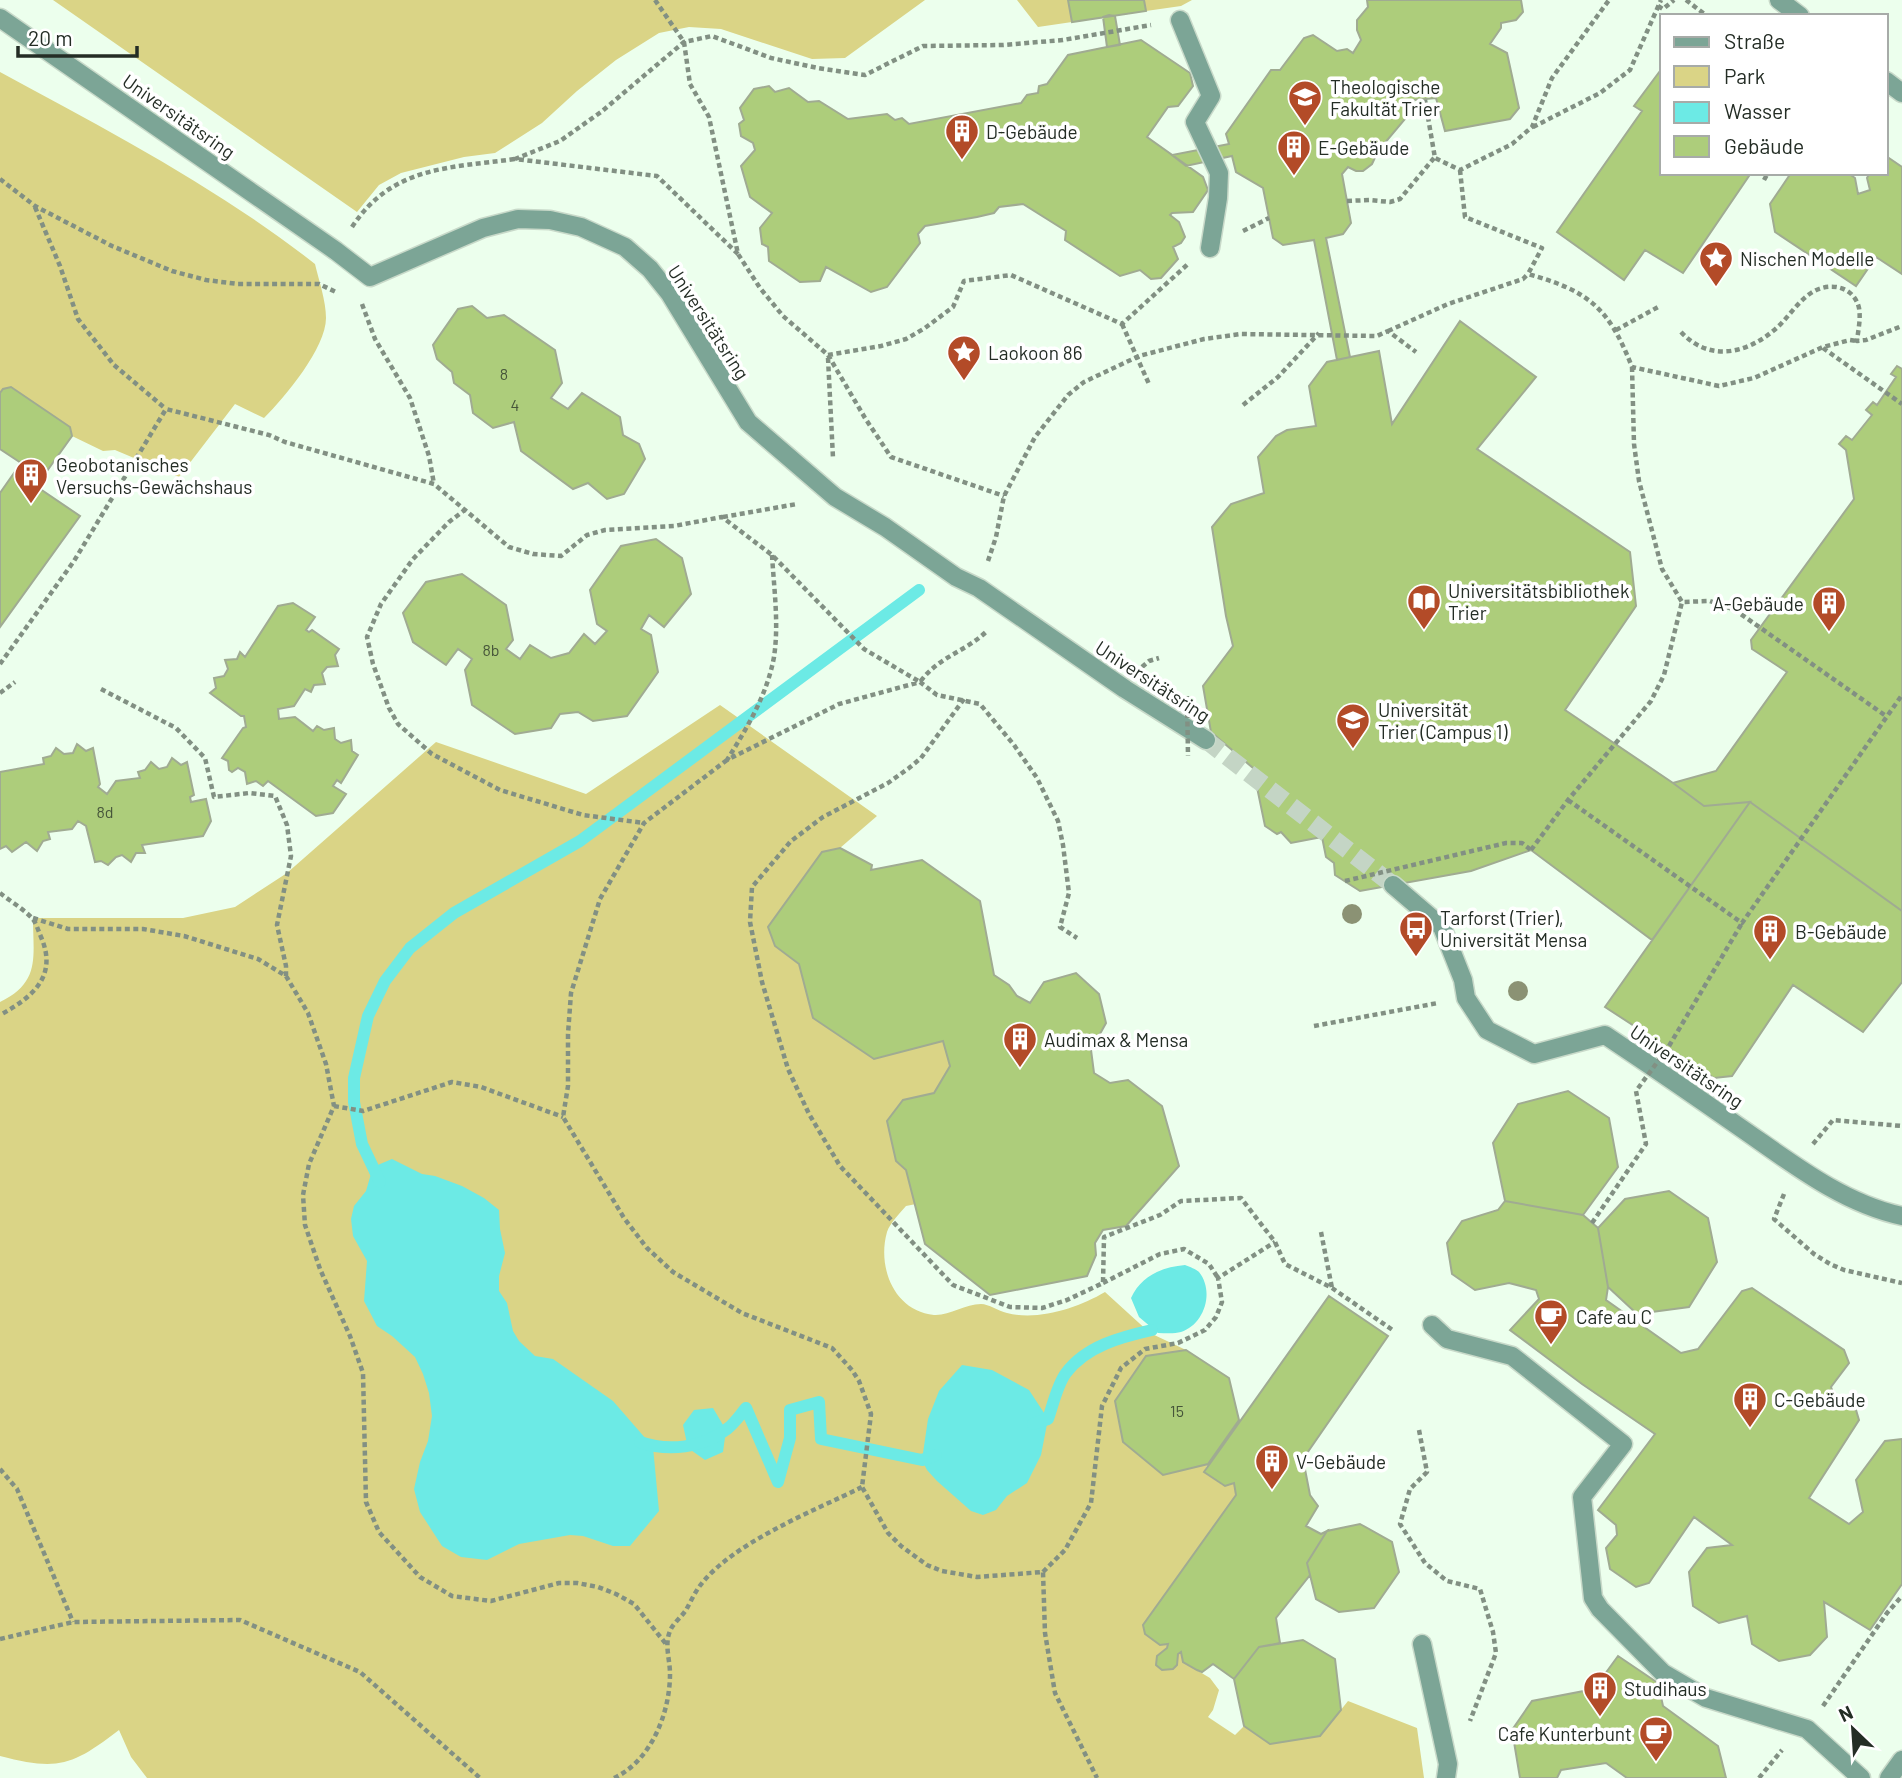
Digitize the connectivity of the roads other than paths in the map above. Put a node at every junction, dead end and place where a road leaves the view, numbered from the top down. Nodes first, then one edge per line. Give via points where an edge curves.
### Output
1 (1779, 0) edge
2 (1797, 14) edge
3 (0, 18) edge
4 (1180, 20) road end
5 (1210, 248) road end
6 (1206, 740) tunnel mouth
7 (1392, 885) tunnel mouth
8 (1902, 1216) edge
9 (1432, 1325) dead end
10 (1422, 1644) dead end
11 (1902, 1760) edge
12 (1446, 1778) edge
13 (1861, 1778) edge
14 (1889, 1778) edge

1 - 2 street
3 - 6 street, Universitätsring via 370,277 518,219 581,227 625,247 670,294 748,422 835,497
4 - 5 street via 1211,96 1195,122 1219,173
7 - 8 street, Universitätsring via 1441,927 1464,980 1466,998 1487,1030 1534,1054 1605,1035 1800,1168 1856,1202
9 - 13 street via 1447,1339 1512,1356 1623,1444 1582,1497 1593,1598 1600,1609 1663,1673 1706,1698 1807,1729
10 - 12 street via 1448,1764
11 - 14 street

